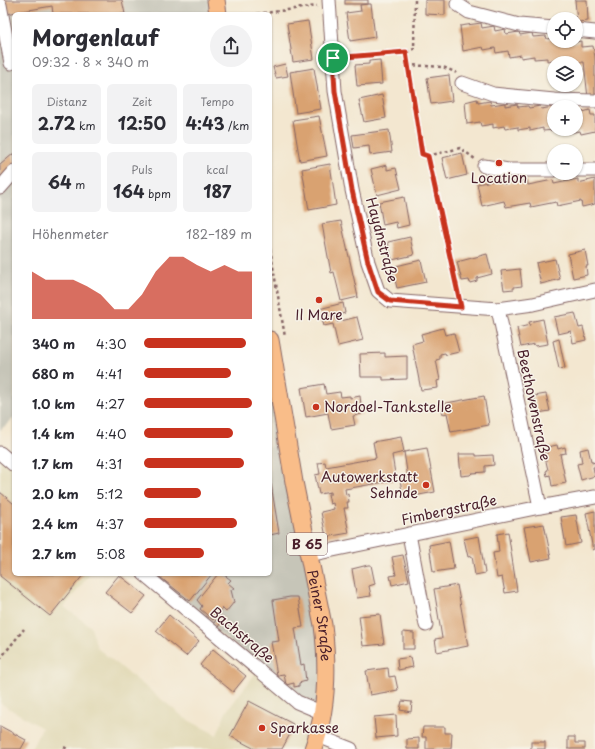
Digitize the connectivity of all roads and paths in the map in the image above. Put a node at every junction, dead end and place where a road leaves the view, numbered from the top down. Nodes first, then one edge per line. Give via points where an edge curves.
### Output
1 (216, 0) edge
2 (415, 0) edge
3 (329, 4) edge
4 (457, 4) dead end
5 (0, 5) edge
6 (218, 12) edge
7 (271, 12) edge
8 (547, 27) edge
9 (583, 31) edge
10 (595, 32) edge
11 (406, 52) junction
12 (333, 58) junction
13 (11, 63) dead end
14 (408, 65) junction
15 (462, 83) joint
16 (595, 101) edge
17 (428, 156) junction
18 (484, 166) joint
19 (547, 170) edge
20 (583, 170) edge
21 (595, 170) edge
22 (12, 174) edge
23 (0, 188) edge
24 (595, 290) edge
25 (461, 307) junction
26 (498, 309) junction
27 (272, 352) edge
28 (0, 453) edge
29 (12, 463) edge
30 (595, 497) edge
31 (540, 507) junction
32 (409, 534) junction
33 (309, 555) junction
34 (146, 576) edge
35 (426, 626) dead end
36 (24, 629) dead end
37 (0, 659) edge
38 (323, 713) junction
39 (316, 743) edge
40 (351, 749) edge

1 - 6 main road
2 - 11 path via 414,49
3 - 7 path
3 - 12 street, Haydnstraße
4 - 8 street via 476,14
5 - 13 street
9 - 10 street
11 - 12 path
11 - 14 path
12 - 25 street, Haydnstraße via 335,91 352,190 368,262 378,292 390,301
14 - 15 path via 443,67 455,72
14 - 17 path via 422,154
15 - 16 street via 493,94
17 - 18 path via 460,148
17 - 25 path
18 - 19 street via 508,170
20 - 21 street
22 - 23 street
24 - 26 street, Haydnstraße via 534,304
25 - 26 street, Haydnstraße
26 - 31 street, Beethovenstraße
27 - 33 main road, Peiner Straße / B 65
28 - 29 street
30 - 31 street, Fimbergstraße
31 - 32 street, Fimbergstraße
32 - 33 street, Fimbergstraße
32 - 35 street
33 - 38 main road, Peiner Straße / B 65 via 325,641
34 - 38 street, Bachstraße via 297,702
36 - 37 path
38 - 39 main road, Peiner Straße / B 65
39 - 40 street

